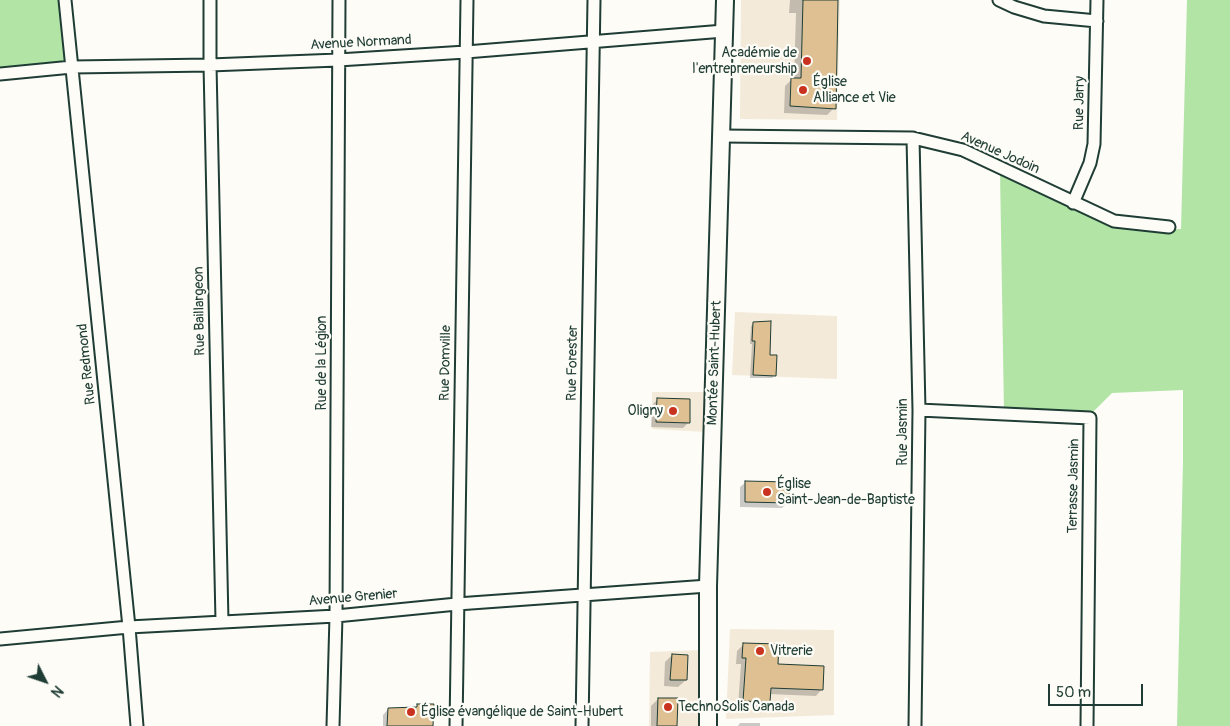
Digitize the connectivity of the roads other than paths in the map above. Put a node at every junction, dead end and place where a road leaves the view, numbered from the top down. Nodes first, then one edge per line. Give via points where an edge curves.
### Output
1 (65, 0) edge
2 (210, 0) edge
3 (339, 0) edge
4 (467, 0) edge
5 (594, 0) edge
6 (725, 0) edge
7 (999, 0) edge
8 (1097, 0) edge
9 (1096, 21) junction
10 (724, 31) junction
11 (594, 41) junction
12 (466, 52) junction
13 (338, 60) junction
14 (210, 65) junction
15 (72, 67) junction
16 (0, 74) edge
17 (722, 136) junction
18 (913, 138) junction
19 (1073, 203) junction
20 (1169, 227) dead end
21 (919, 410) junction
22 (708, 586) junction
23 (584, 595) junction
24 (457, 604) junction
25 (336, 616) junction
26 (222, 621) junction
27 (129, 627) junction
28 (0, 639) edge
29 (137, 726) edge
30 (333, 726) edge
31 (456, 726) edge
32 (582, 726) edge
33 (708, 726) edge
34 (915, 726) edge
35 (1087, 726) edge

1 - 15 street, Rue Redmond
2 - 14 street, Rue Baillargeon
3 - 13 street, Rue de la Légion
4 - 12 street, Rue Domville
5 - 11 street, Rue Forester
6 - 10 street, Montée Saint-Hubert
7 - 9 street via 1044,16
8 - 9 street, Rue Jarry
9 - 19 street, Rue Jarry via 1094,144 1090,163
10 - 11 street, Avenue Normand
10 - 17 street, Montée Saint-Hubert
11 - 12 street, Avenue Normand
11 - 23 street, Rue Forester
12 - 13 street, Avenue Normand
12 - 24 street, Rue Domville
13 - 14 street, Avenue Normand
13 - 25 street, Rue de la Légion
14 - 15 street, Avenue Normand
14 - 26 street, Rue Baillargeon
15 - 16 street, Avenue Normand
15 - 27 street, Rue Redmond
17 - 18 street, Avenue Jodoin
17 - 22 street, Montée Saint-Hubert
18 - 19 street, Avenue Jodoin via 963,150
18 - 21 street, Rue Jasmin
19 - 20 street, Avenue Jodoin via 1114,221
21 - 34 street, Rue Jasmin
21 - 35 street, Terrasse Jasmin via 1090,418
22 - 23 street, Avenue Grenier
22 - 33 street, Montée Saint-Hubert
23 - 24 street, Avenue Grenier
23 - 32 street, Rue Forester
24 - 25 street, Avenue Grenier
24 - 31 street, Rue Domville
25 - 26 street, Avenue Grenier
25 - 30 street, Rue de la Légion
26 - 27 street, Avenue Grenier
27 - 28 street, Avenue Grenier
27 - 29 street, Rue Redmond

